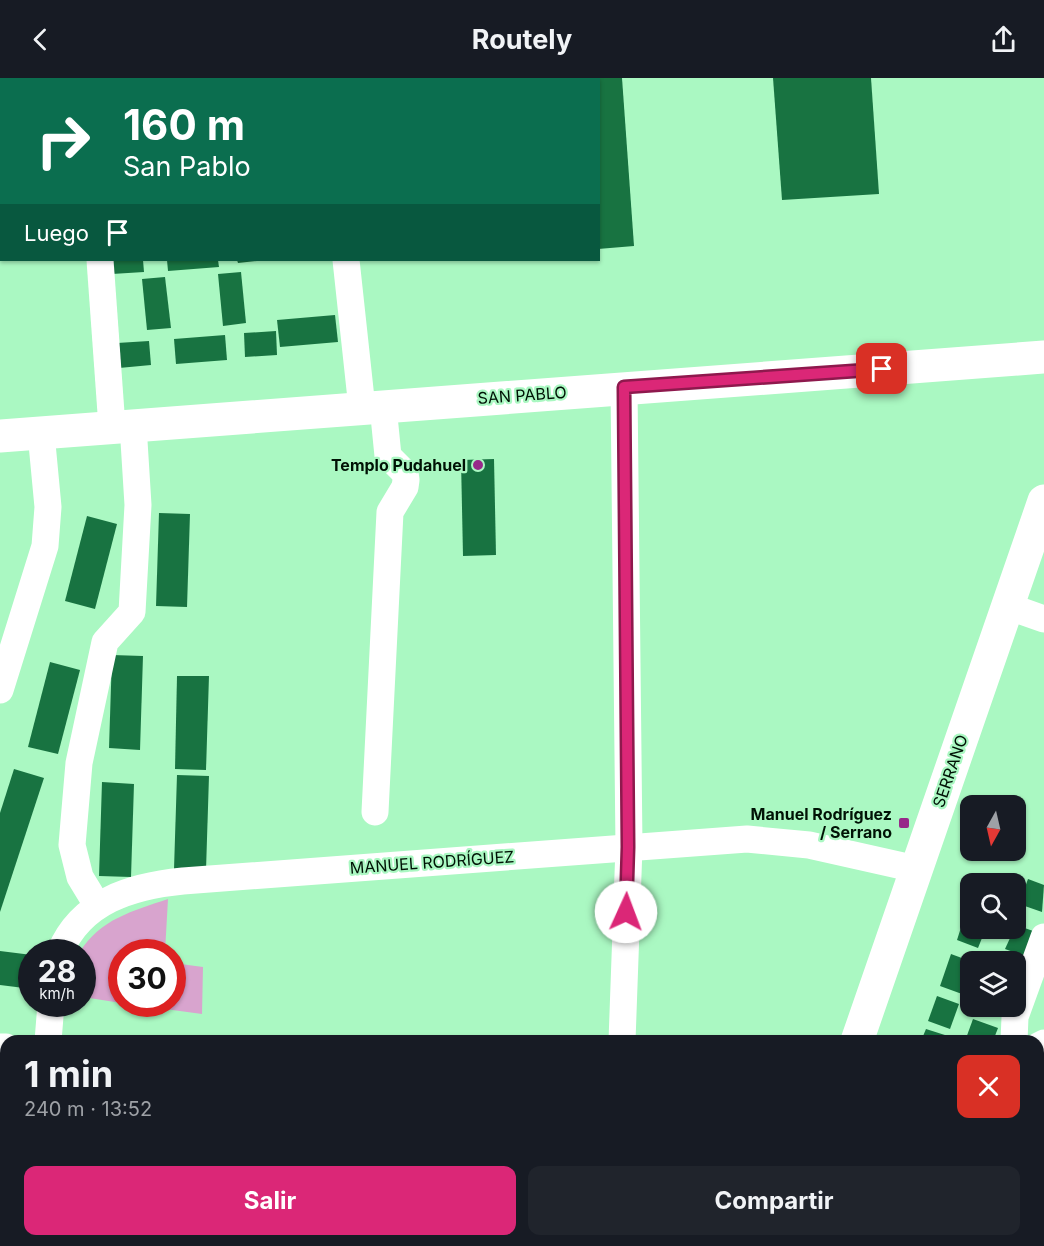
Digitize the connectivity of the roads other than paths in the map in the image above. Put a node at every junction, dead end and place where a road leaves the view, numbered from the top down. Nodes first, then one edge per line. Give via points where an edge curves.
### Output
1 (100, 261) edge
2 (346, 261) edge
3 (1044, 357) edge
4 (624, 387) junction
5 (373, 407) junction
6 (122, 426) junction
7 (41, 433) junction
8 (0, 435) edge
9 (1044, 501) edge
10 (1007, 606) junction
11 (1044, 619) edge
12 (0, 690) edge
13 (375, 812) dead end
14 (628, 847) junction
15 (916, 869) junction
16 (98, 905) junction
17 (1044, 937) edge
18 (68, 939) edge
19 (50, 1017) edge
20 (48, 1035) edge
21 (621, 1035) edge
22 (858, 1035) edge
23 (1014, 1035) edge

1 - 6 street
2 - 5 street
3 - 4 main road, SAN PABLO
4 - 5 main road, SAN PABLO
4 - 14 street
5 - 6 main road, SAN PABLO
5 - 13 street via 388,456 405,473 406,480 390,512
6 - 7 main road, SAN PABLO
6 - 16 street via 138,505 132,612 105,642 79,763 72,845 80,877
7 - 8 main road, SAN PABLO
7 - 12 street via 48,507 45,546
9 - 10 main road, SERRANO
10 - 11 street
10 - 15 main road, SERRANO
14 - 15 street, MANUEL RODRÍGUEZ via 769,840
14 - 16 street, MANUEL RODRÍGUEZ via 183,881 140,888
14 - 21 street
15 - 22 main road, SERRANO
16 - 18 street via 79,921
17 - 23 street via 1015,1017
19 - 20 street

